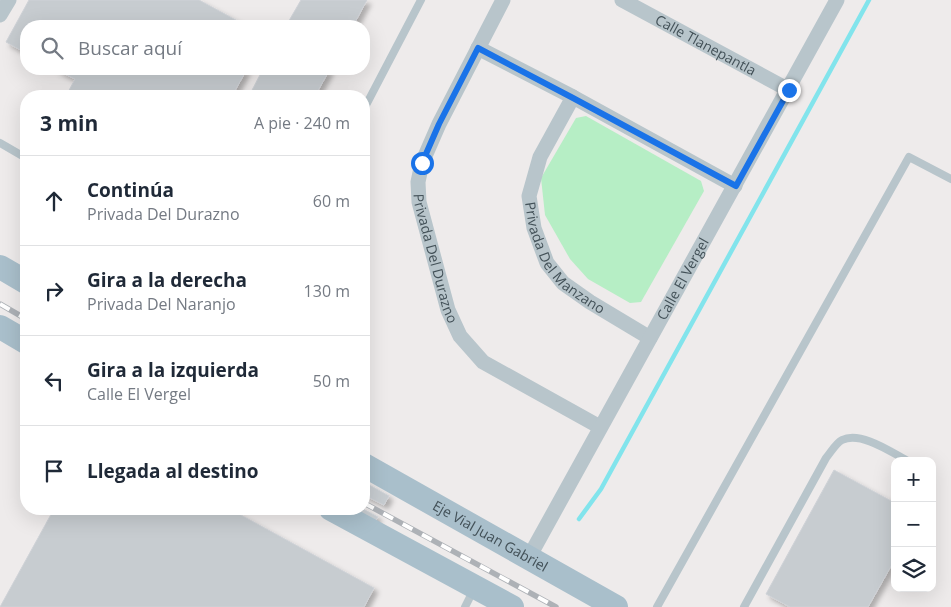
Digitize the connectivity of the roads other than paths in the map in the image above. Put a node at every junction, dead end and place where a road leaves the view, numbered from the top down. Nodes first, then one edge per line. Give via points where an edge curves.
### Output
1 (9, 0) edge
2 (421, 0) edge
3 (503, 0) edge
4 (622, 0) edge
5 (837, 0) edge
6 (0, 15) edge
7 (478, 48) junction
8 (789, 90) junction
9 (370, 98) edge
10 (573, 98) junction
11 (0, 144) edge
12 (20, 155) edge
13 (951, 179) edge
14 (736, 186) junction
15 (0, 267) edge
16 (20, 279) edge
17 (0, 327) edge
18 (650, 338) junction
19 (20, 339) edge
20 (600, 427) junction
21 (900, 457) edge
22 (370, 468) edge
23 (340, 515) edge
24 (528, 559) junction
25 (470, 597) edge
26 (512, 607) edge
27 (616, 607) edge
28 (657, 607) edge
29 (744, 607) edge

1 - 6 street
2 - 9 lane
3 - 7 street, Privada Del Durazno
4 - 8 street, Calle Tlanepantla
5 - 8 street, Calle El Vergel
7 - 10 street
7 - 20 street, Privada Del Durazno via 439,124 422,163 418,182 419,202 448,310 460,336 483,362
8 - 14 street, Calle El Vergel
10 - 14 street
10 - 18 street, Privada Del Manzano via 540,157 529,196 534,228 547,263 563,283
11 - 12 lane
13 - 28 lane via 909,156
14 - 18 street, Calle El Vergel
15 - 16 main road
17 - 19 main road
18 - 20 street, Calle El Vergel
20 - 24 street, Calle El Vergel
21 - 29 lane via 863,438 851,437 840,441 826,458
22 - 24 main road, Eje Vial Juan Gabriel
23 - 25 main road
24 - 27 main road, Eje Vial Juan Gabriel
25 - 26 main road

